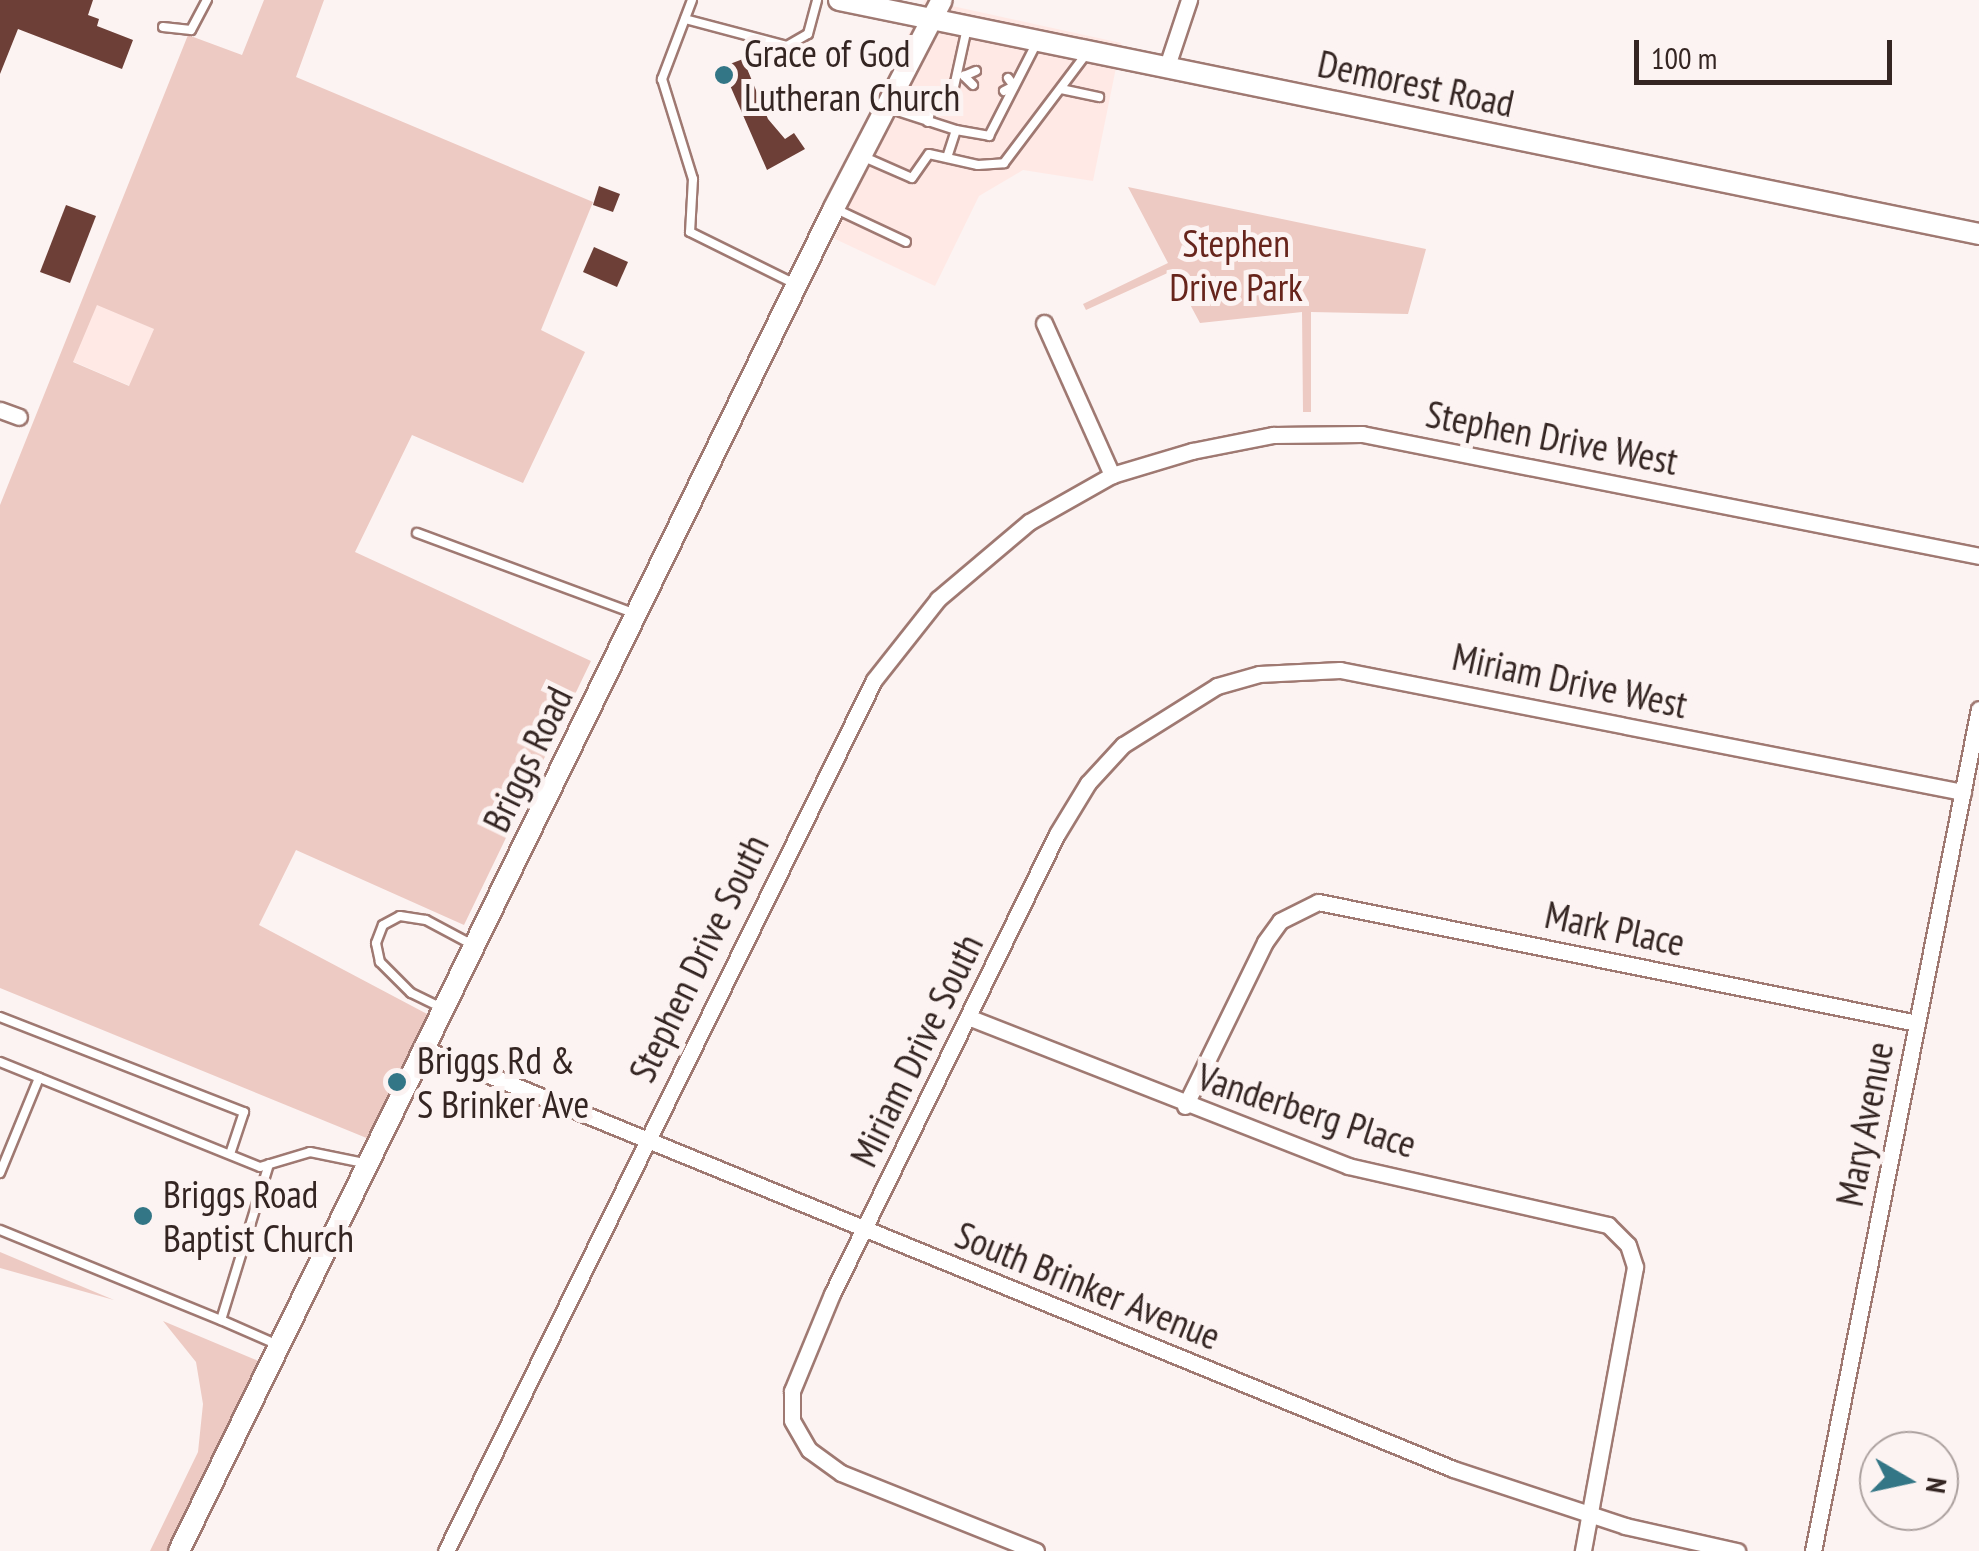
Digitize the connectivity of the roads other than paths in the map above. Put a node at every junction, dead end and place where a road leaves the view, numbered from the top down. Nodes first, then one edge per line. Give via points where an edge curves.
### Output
1 (206, 0) edge
2 (692, 0) edge
3 (817, 0) edge
4 (839, 0) edge
5 (942, 0) edge
6 (1189, 0) edge
7 (685, 19) junction
8 (930, 20) junction
9 (163, 27) dead end
10 (967, 28) junction
11 (1037, 41) junction
12 (1088, 51) junction
13 (1167, 66) junction
14 (976, 71) dead end
15 (953, 74) junction
16 (964, 76) junction
17 (1008, 78) dead end
18 (942, 81) dead end
19 (972, 84) dead end
20 (1014, 86) junction
21 (954, 87) dead end
22 (1061, 89) junction
23 (1004, 91) dead end
24 (1100, 97) dead end
25 (932, 101) dead end
26 (884, 107) junction
27 (944, 107) dead end
28 (931, 117) junction
29 (956, 130) junction
30 (860, 156) junction
31 (947, 158) junction
32 (834, 208) junction
33 (1979, 234) edge
34 (906, 242) dead end
35 (796, 284) junction
36 (1044, 323) dead end
37 (0, 410) edge
38 (18, 417) dead end
39 (1112, 475) junction
40 (417, 533) dead end
41 (1979, 556) edge
42 (636, 614) junction
43 (1979, 709) edge
44 (1168, 711) joint
45 (1962, 792) junction
46 (475, 946) junction
47 (444, 1010) junction
48 (0, 1017) edge
49 (968, 1017) junction
50 (1917, 1023) junction
51 (424, 1050) junction
52 (0, 1062) edge
53 (39, 1078) junction
54 (1185, 1106) junction
55 (646, 1140) junction
56 (230, 1154) junction
57 (269, 1164) junction
58 (368, 1165) junction
59 (0, 1174) edge
60 (0, 1230) edge
61 (864, 1230) junction
62 (221, 1320) junction
63 (279, 1346) junction
64 (1590, 1515) junction
65 (179, 1551) edge
66 (446, 1551) edge
67 (1036, 1551) edge
68 (1582, 1551) edge
69 (1737, 1551) edge
70 (1813, 1551) edge

1 - 9 lane via 190,30
2 - 7 lane
3 - 7 lane via 808,34 788,46
4 - 8 street, Demorest Road
5 - 8 street, Briggs Road
6 - 13 street
7 - 35 lane via 662,80 693,179 690,232
8 - 10 street, Demorest Road
8 - 26 street, Briggs Road
10 - 11 street, Demorest Road
10 - 15 lane
11 - 12 street, Demorest Road
11 - 20 lane
12 - 13 street, Demorest Road
12 - 22 lane
13 - 33 street, Demorest Road
14 - 16 lane
15 - 16 lane
15 - 18 lane
15 - 21 lane
16 - 19 lane
17 - 20 lane
20 - 23 lane
20 - 29 lane via 986,139
22 - 24 lane
22 - 31 lane via 1004,163
25 - 28 lane
26 - 28 lane
26 - 30 street, Briggs Road
27 - 28 lane
28 - 29 lane
29 - 31 lane
30 - 31 lane via 912,178 929,154
30 - 32 street, Briggs Road
32 - 34 lane
32 - 35 street, Briggs Road
35 - 42 street, Briggs Road
36 - 39 street
37 - 38 street
39 - 41 street, Stephen Drive West via 1273,435 1362,434
39 - 55 street, Stephen Drive South via 1029,522 938,599 874,680
40 - 42 lane
42 - 46 street, Briggs Road
43 - 45 street, Mary Avenue
44 - 45 street, Miriam Drive West via 1259,674 1379,674
44 - 49 street, Miriam Drive South via 1088,782
45 - 50 street, Mary Avenue
46 - 47 street, Briggs Road
46 - 47 lane via 426,920 400,916 383,925 376,943 380,962 411,993
47 - 51 street, Briggs Road
48 - 56 lane via 244,1112
49 - 54 street, Vanderberg Place
49 - 61 street, Miriam Drive South
50 - 54 street, Mark Place via 1334,903 1301,906 1265,942
50 - 70 street, Mary Avenue
51 - 55 street, South Brinker Avenue
51 - 58 street, Briggs Road
52 - 53 lane
53 - 56 lane
53 - 59 lane
54 - 64 street, Vanderberg Place via 1348,1166 1582,1215 1608,1225 1628,1245 1633,1290
55 - 61 street, South Brinker Avenue
55 - 66 street, Stephen Drive South
56 - 57 lane
57 - 58 lane via 310,1152
57 - 62 lane
58 - 63 street, Briggs Road
60 - 62 lane
61 - 64 street, South Brinker Avenue via 1453,1469
61 - 67 street, Miriam Drive South via 792,1392 792,1420 809,1450 841,1473
62 - 63 lane
63 - 65 street, Briggs Road
64 - 68 street
64 - 69 street, South Brinker Avenue

